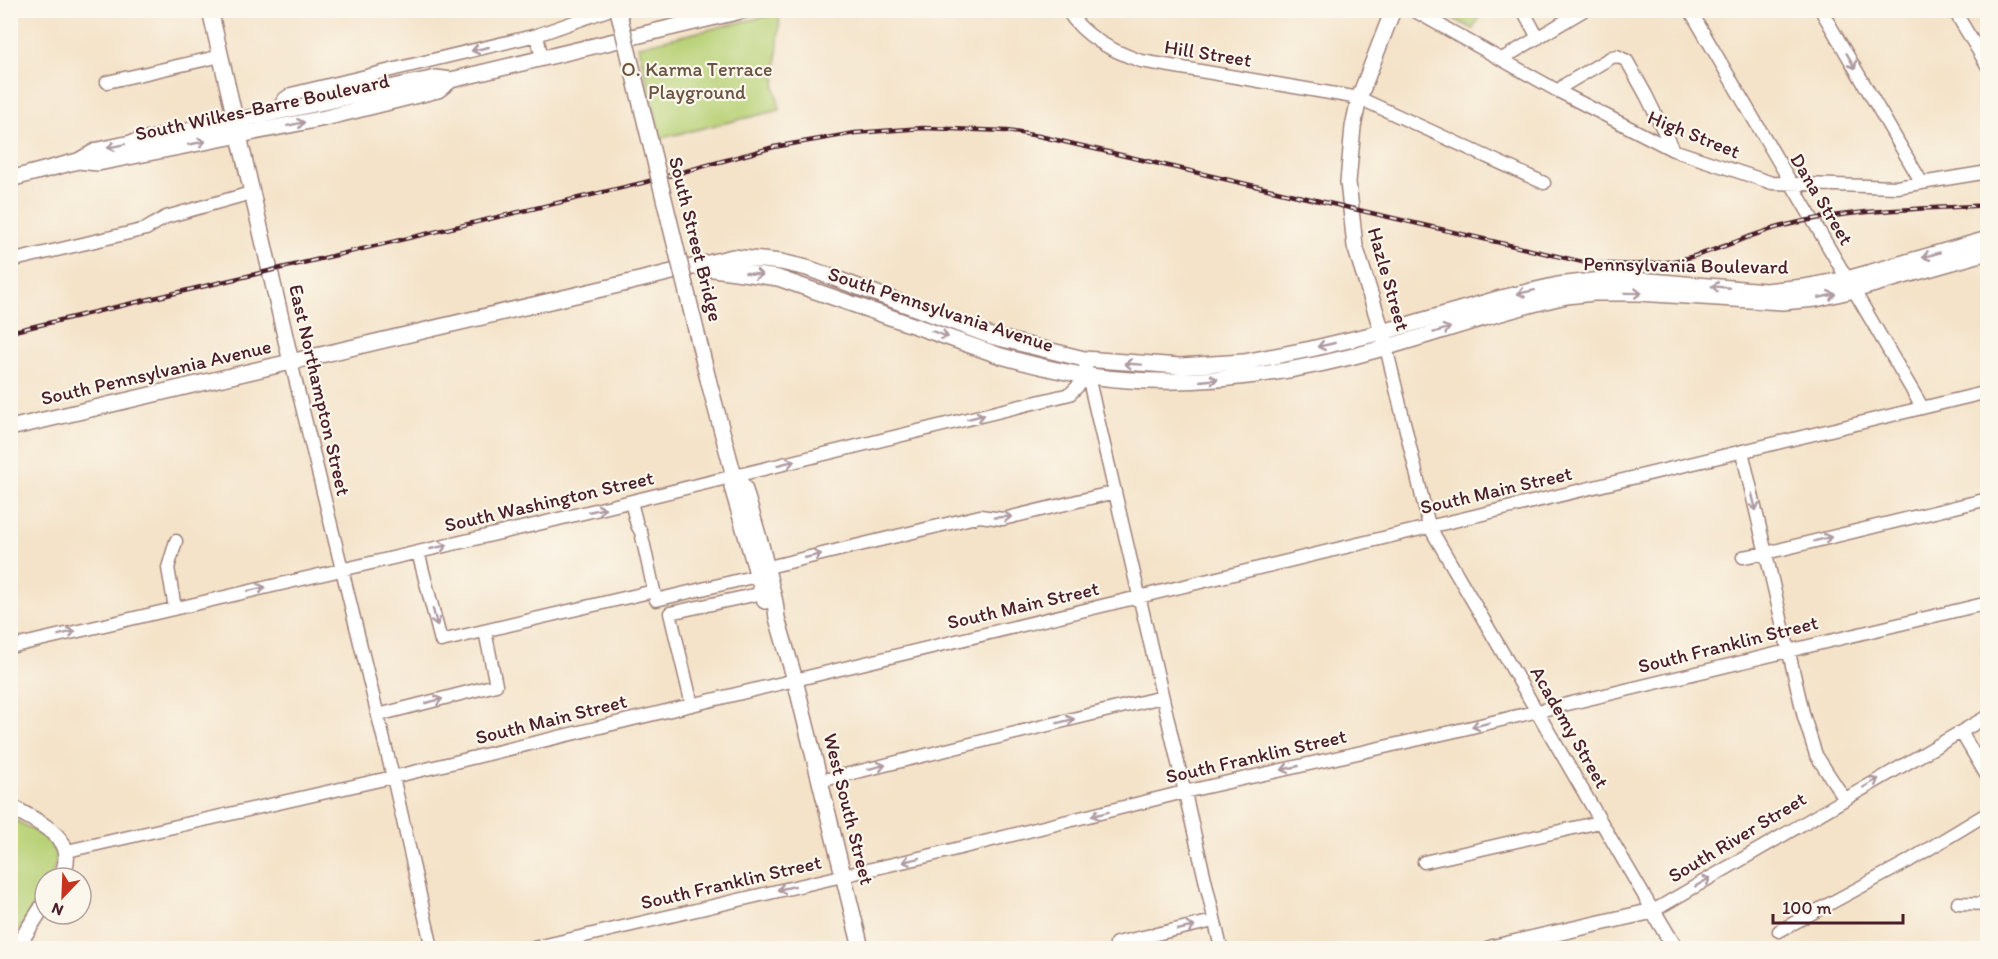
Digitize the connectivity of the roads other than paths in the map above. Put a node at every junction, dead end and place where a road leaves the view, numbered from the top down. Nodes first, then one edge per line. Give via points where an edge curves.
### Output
1 (210, 10) edge
2 (608, 10) edge
3 (618, 10) edge
4 (745, 10) edge
5 (1067, 10) edge
6 (1393, 10) edge
7 (1413, 10) edge
8 (1523, 10) edge
9 (1584, 10) edge
10 (1690, 10) edge
11 (1821, 10) edge
12 (1954, 10) edge
13 (537, 35) junction
14 (1538, 38) junction
15 (221, 56) junction
16 (542, 59) junction
17 (1502, 59) junction
18 (1988, 67) edge
19 (348, 80) junction
20 (452, 80) junction
21 (107, 82) dead end
22 (1558, 91) junction
23 (347, 98) junction
24 (1359, 98) junction
25 (277, 111) junction
26 (237, 128) junction
27 (1673, 150) junction
28 (1988, 172) edge
29 (10, 179) edge
30 (1544, 183) dead end
31 (1922, 183) junction
32 (1790, 184) junction
33 (251, 194) junction
34 (1988, 239) edge
35 (1988, 252) edge
36 (10, 261) edge
37 (696, 267) junction
38 (1850, 285) junction
39 (1383, 332) junction
40 (1386, 347) junction
41 (1084, 359) junction
42 (291, 362) junction
43 (1088, 376) junction
44 (1988, 392) edge
45 (1922, 407) junction
46 (10, 428) edge
47 (1742, 451) junction
48 (735, 476) junction
49 (1115, 492) junction
50 (1988, 499) edge
51 (631, 502) junction
52 (1429, 526) junction
53 (176, 541) dead end
54 (418, 552) junction
55 (1766, 553) junction
56 (1743, 557) dead end
57 (341, 570) junction
58 (762, 572) junction
59 (654, 591) junction
60 (763, 593) junction
61 (1139, 598) junction
62 (1988, 603) edge
63 (176, 608) junction
64 (777, 618) junction
65 (485, 632) junction
66 (10, 647) edge
67 (1788, 650) junction
68 (795, 680) junction
69 (1162, 697) junction
70 (692, 705) junction
71 (1537, 711) junction
72 (378, 715) junction
73 (1988, 716) edge
74 (1961, 732) junction
75 (393, 777) junction
76 (1988, 778) edge
77 (820, 781) junction
78 (1184, 792) junction
79 (1844, 798) junction
80 (10, 806) edge
81 (1988, 813) edge
82 (1600, 822) junction
83 (67, 851) junction
84 (1424, 862) dead end
85 (67, 866) edge
86 (843, 875) junction
87 (1958, 903) dead end
88 (1988, 904) edge
89 (1653, 911) junction
90 (1214, 921) junction
91 (33, 922) edge
92 (1779, 931) dead end
93 (1117, 946) edge
94 (16, 948) edge
95 (432, 948) edge
96 (533, 948) edge
97 (861, 948) edge
98 (1221, 948) edge
99 (1491, 948) edge
100 (1675, 948) edge

1 - 15 main road, East Northampton Street
2 - 13 street
3 - 48 main road, South Street Bridge, bridge
4 - 16 main road, South Wilkes-Barre Boulevard
5 - 24 street, Hill Street via 1102,44 1141,62
6 - 24 main road, Hazle Street
7 - 17 street, High Street
8 - 14 street
9 - 14 street
10 - 32 street, Dana Street
11 -> 31 street
12 - 18 street
13 - 16 street
13 -> 19 street
14 - 17 street
15 - 21 street
15 - 26 main road, East Northampton Street
16 - 20 main road, South Wilkes-Barre Boulevard
17 - 22 street, High Street
19 - 23 street
19 - 25 street via 291,94
20 - 23 main road, South Wilkes-Barre Boulevard via 436,78
26 -> 20 main road, South Wilkes-Barre Boulevard via 365,109 438,90
22 - 27 street, High Street
22 - 27 street via 1617,56 1627,61
23 - 25 main road, South Wilkes-Barre Boulevard
24 - 30 street, Hill Street
24 - 39 main road, Hazle Street via 1349,156 1350,209 1355,246
25 - 26 main road, South Wilkes-Barre Boulevard
26 - 29 main road, South Wilkes-Barre Boulevard via 98,163 78,161
26 - 33 main road, East Northampton Street
27 - 32 street, High Street via 1772,183
28 - 31 street, High Street
31 - 32 street, High Street via 1897,187
32 - 38 street, Dana Street
33 - 36 street via 166,217 146,229
33 - 42 main road, East Northampton Street
34 -> 38 main road, Pennsylvania Boulevard
35 - 38 main road, Pennsylvania Boulevard
37 - 41 main road, South Pennsylvania Avenue via 733,257 807,268 991,336
37 - 42 main road, South Pennsylvania Avenue
37 -> 43 main road, South Pennsylvania Avenue via 778,278 1001,356
38 -> 39 main road, Pennsylvania Boulevard via 1765,291 1601,280 1501,298
40 -> 38 main road, Pennsylvania Boulevard via 1543,302 1593,293 1638,292 1782,303 1816,298
38 - 45 street, Dana Street
39 - 40 main road, Hazle Street
39 -> 41 main road, South Pennsylvania Avenue via 1244,362 1180,366
43 -> 40 main road, South Pennsylvania Avenue via 1198,382 1270,374
40 - 52 street, Hazle Street
41 - 43 street
42 - 46 main road, South Pennsylvania Avenue
42 - 57 street, East Northampton Street
48 -> 43 street, South Washington Street via 1070,394
43 - 49 street
44 - 45 street, South Main Street
45 - 47 street, South Main Street
47 - 52 street, South Main Street
47 -> 55 street
48 - 51 street, South Washington Street
48 - 58 main road, South Street Bridge via 732,487
58 -> 49 street via 980,516 1003,519
49 - 61 street
55 -> 50 street
54 -> 51 street, South Washington Street
51 - 59 street
52 - 61 street, South Main Street
52 - 71 street, Academy Street
53 - 63 street via 168,568
54 - 57 street, South Washington Street
54 -> 65 street via 441,641
55 - 56 street
55 - 67 street
63 -> 57 street, South Washington Street
57 - 72 street, East Northampton Street
58 - 59 street via 656,600
58 - 60 main road
58 - 64 main road
59 - 65 street
60 - 64 main road
60 - 70 street via 670,613
61 - 68 street, South Main Street
61 - 69 street
62 - 67 street, South Franklin Street
66 -> 63 street, South Washington Street
64 - 68 main road, West South Street
72 -> 65 street via 496,685
67 - 71 street, South Franklin Street
67 - 79 street via 1816,755
68 - 70 street, South Main Street
68 - 77 main road, West South Street
77 -> 69 street
69 - 78 street
70 - 75 street, South Main Street
71 -> 78 street, South Franklin Street
71 - 82 street, Academy Street
72 - 75 street, East Northampton Street
73 - 74 street, South River Street
74 - 76 street
79 -> 74 street, South River Street
75 - 83 street, South Main Street
75 - 95 street, East Northampton Street
77 - 86 main road, West South Street
78 -> 86 street, South Franklin Street
78 - 90 street
89 -> 79 street, South River Street
80 - 83 main road via 57,835
81 - 92 street
82 - 84 street
82 - 89 street, Academy Street
83 - 85 main road
86 -> 96 street, South Franklin Street
86 - 97 main road, West South Street
87 - 88 street
89 - 99 main road, South River Street
89 - 100 main road, Academy Street
93 -> 90 street
90 - 98 street
91 - 94 main road

